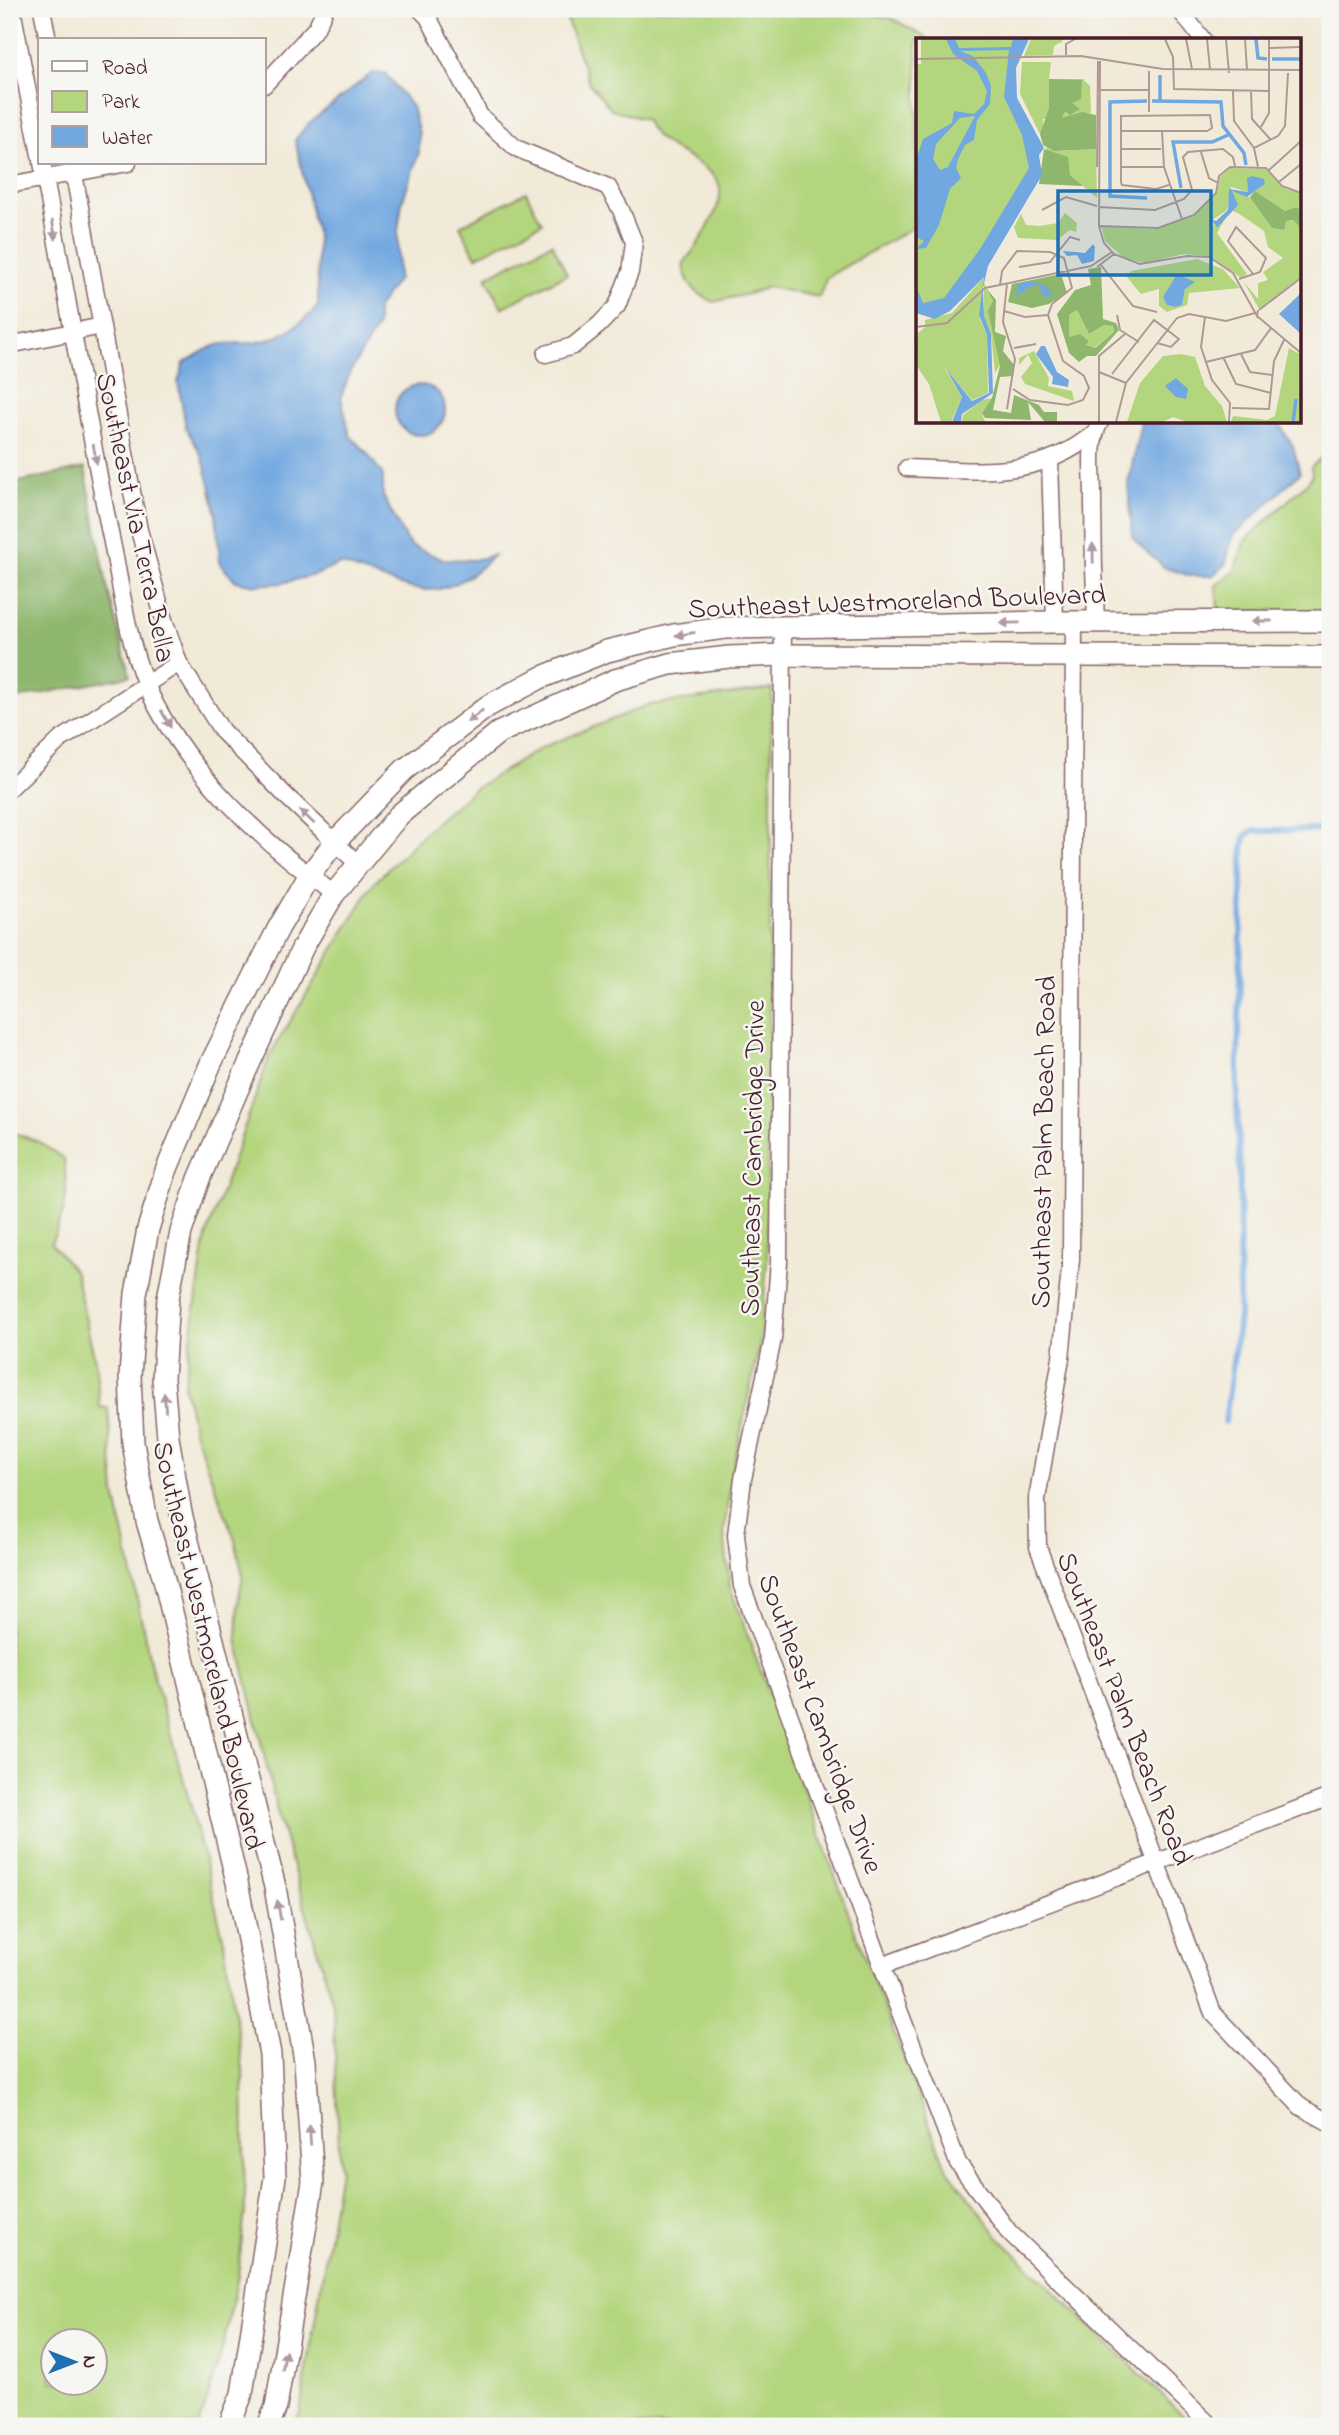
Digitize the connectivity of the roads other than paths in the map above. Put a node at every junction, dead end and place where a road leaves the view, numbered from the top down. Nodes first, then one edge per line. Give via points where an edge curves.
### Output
1 (12, 9) edge
2 (42, 9) edge
3 (325, 9) edge
4 (420, 9) edge
5 (1179, 9) edge
6 (48, 38) edge
7 (1201, 38) edge
8 (266, 83) edge
9 (38, 145) edge
10 (117, 164) edge
11 (73, 168) edge
12 (43, 170) edge
13 (9, 185) edge
14 (102, 326) junction
15 (72, 332) junction
16 (9, 345) edge
17 (546, 354) dead end
18 (1097, 427) edge
19 (1050, 460) junction
20 (907, 468) dead end
21 (1330, 621) edge
22 (1065, 622) junction
23 (1096, 622) junction
24 (783, 626) junction
25 (784, 655) junction
26 (1075, 656) junction
27 (1330, 657) edge
28 (179, 663) junction
29 (146, 684) junction
30 (9, 789) edge
31 (334, 843) junction
32 (357, 863) junction
33 (309, 876) junction
34 (334, 894) junction
35 (1330, 1797) edge
36 (1155, 1861) junction
37 (882, 1966) junction
38 (1330, 2123) edge
39 (229, 2426) edge
40 (268, 2426) edge
41 (1211, 2426) edge

1 - 9 street
2 - 6 street
3 - 8 street via 316,28
4 - 17 street via 429,17 480,116 516,148 608,187 634,242 630,272 617,306 573,346
5 - 7 street
10 - 11 street
11 - 12 street
11 - 14 street, Southeast Via Terra Bella
12 - 13 street
12 -> 15 street, Southeast Via Terra Bella
14 - 15 street
14 - 28 street, Southeast Via Terra Bella via 139,530
15 - 16 street
15 -> 29 street, Southeast Via Terra Bella via 133,641
18 - 19 street via 1079,446
23 -> 18 street
19 - 20 street via 998,470
19 - 22 street, Southeast Palm Beach Road
21 -> 23 street, Southeast Westmoreland Boulevard
22 - 23 street, Southeast Westmoreland Boulevard
22 -> 24 street, Southeast Westmoreland Boulevard
22 - 26 street, Southeast Palm Beach Road
24 - 25 street, Southeast Cambridge Drive
24 -> 31 street, Southeast Westmoreland Boulevard via 674,635 607,651 540,678 488,706 404,770
25 - 26 street, Southeast Westmoreland Boulevard
25 - 32 street, Southeast Westmoreland Boulevard via 670,664 615,680 553,706 498,733 399,815
25 - 37 street, Southeast Cambridge Drive via 779,1262 773,1339 743,1479 736,1535 741,1586
26 - 27 street, Southeast Westmoreland Boulevard
26 - 36 street, Southeast Palm Beach Road via 1071,1259 1061,1358 1037,1499 1038,1547
28 - 29 street
31 -> 28 street, Southeast Via Terra Bella via 222,731
29 - 30 street via 60,740
29 -> 33 street, Southeast Via Terra Bella via 180,745 220,795
31 - 32 street, Southeast Via Terra Bella
31 - 33 street, Southeast Westmoreland Boulevard
32 - 34 street, Southeast Westmoreland Boulevard
33 - 34 street, Southeast Via Terra Bella
33 - 39 street, Southeast Westmoreland Boulevard via 211,1063 166,1171 148,1229 136,1294 130,1376 133,1443 148,1521 237,1882 270,2054 275,2177 242,2395
40 -> 34 street, Southeast Westmoreland Boulevard via 276,2407 313,2182 305,2061 275,1887 181,1513 167,1437 163,1379 168,1298 181,1232 199,1179 303,947
35 - 36 street
36 - 37 street
36 - 38 street, Southeast Palm Beach Road via 1213,2013 1301,2107
37 - 41 street, Southeast Cambridge Drive via 958,2163 1009,2232

